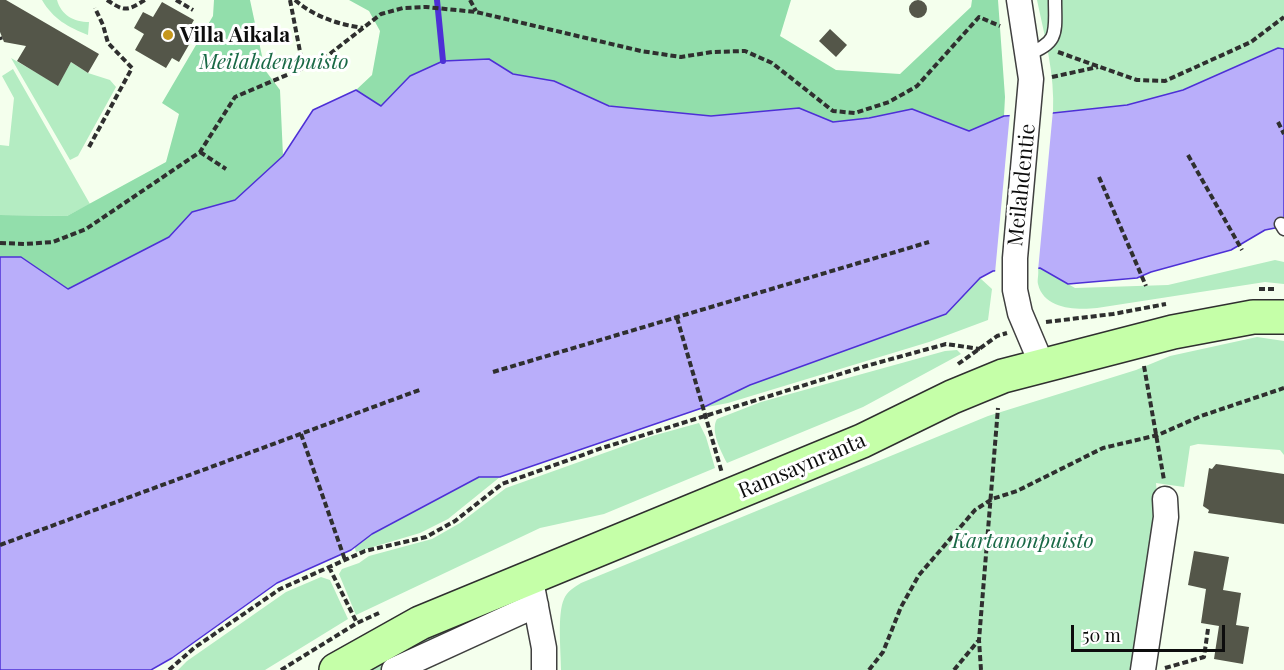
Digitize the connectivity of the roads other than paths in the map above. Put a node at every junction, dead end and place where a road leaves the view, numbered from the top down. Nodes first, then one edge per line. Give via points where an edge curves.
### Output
1 (1019, 0) edge
2 (1055, 0) edge
3 (1035, 51) junction
4 (1284, 317) edge
5 (1042, 365) junction
6 (1165, 499) road end
7 (533, 591) junction
8 (336, 670) edge
9 (394, 670) edge
10 (544, 670) edge
11 (1143, 670) edge

1 - 3 street, Meilahdentie
2 - 3 lane via 1051,42
3 - 5 street, Meilahdentie via 1014,277 1017,302 1037,324
4 - 5 main road, Ramsaynranta via 1253,316
5 - 7 main road, Ramsaynranta via 952,397
6 - 11 street via 1166,517
7 - 8 main road, Ramsaynranta via 420,622
7 - 9 street, Ramsaynranta
7 - 10 street via 544,648

